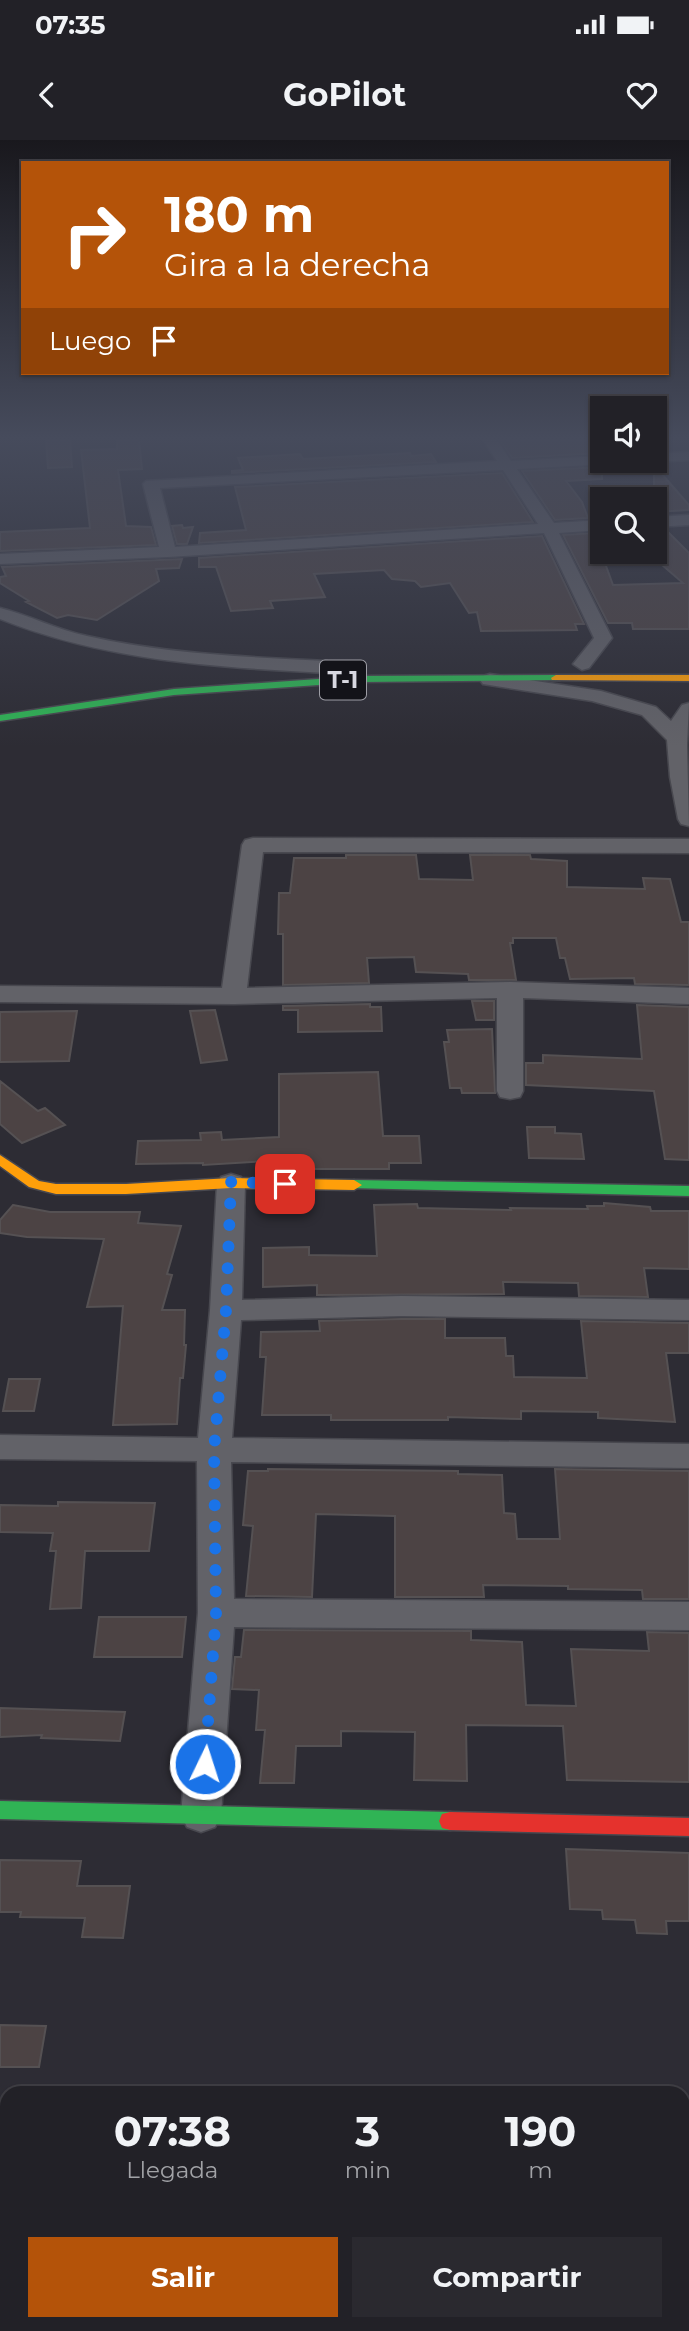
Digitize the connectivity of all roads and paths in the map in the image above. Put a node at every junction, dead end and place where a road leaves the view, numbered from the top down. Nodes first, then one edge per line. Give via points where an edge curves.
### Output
1 (166, 542) edge
2 (323, 542) edge
3 (556, 542) edge
4 (168, 552) junction
5 (0, 559) edge
6 (0, 613) edge
7 (689, 663) edge
8 (582, 664) junction
9 (327, 667) junction
10 (480, 678) junction
11 (689, 678) edge
12 (0, 704) edge
13 (689, 709) edge
14 (0, 718) edge
15 (675, 737) junction
16 (689, 819) edge
17 (689, 846) edge
18 (510, 990) junction
19 (0, 994) edge
20 (234, 996) junction
21 (689, 996) edge
22 (510, 1091) dead end
23 (0, 1159) edge
24 (231, 1182) junction
25 (689, 1191) edge
26 (226, 1310) junction
27 (689, 1310) edge
28 (0, 1447) edge
29 (214, 1450) junction
30 (689, 1456) edge
31 (216, 1613) junction
32 (689, 1616) edge
33 (0, 1810) edge
34 (201, 1815) junction
35 (689, 1827) edge

1 - 4 street
2 - 4 street
3 - 8 street via 603,638
4 - 5 street
6 - 9 street via 72,639 119,649
7 - 8 main road, T-1
8 - 9 main road, T-1
9 - 12 main road, T-1 via 148,681
10 - 11 main road, T-1
10 - 14 main road, T-1 via 361,679 174,692
10 - 15 street via 594,695 649,711
13 - 15 street
15 - 16 street
17 - 20 street via 253,845
18 - 20 street
18 - 21 street
18 - 22 street
19 - 20 street
23 - 24 main road via 34,1184 56,1189
24 - 25 main road
24 - 26 street
26 - 27 street via 401,1306
26 - 29 street
28 - 29 street
29 - 30 street
29 - 31 street
31 - 32 street
31 - 34 street
33 - 34 main road
34 - 35 main road

